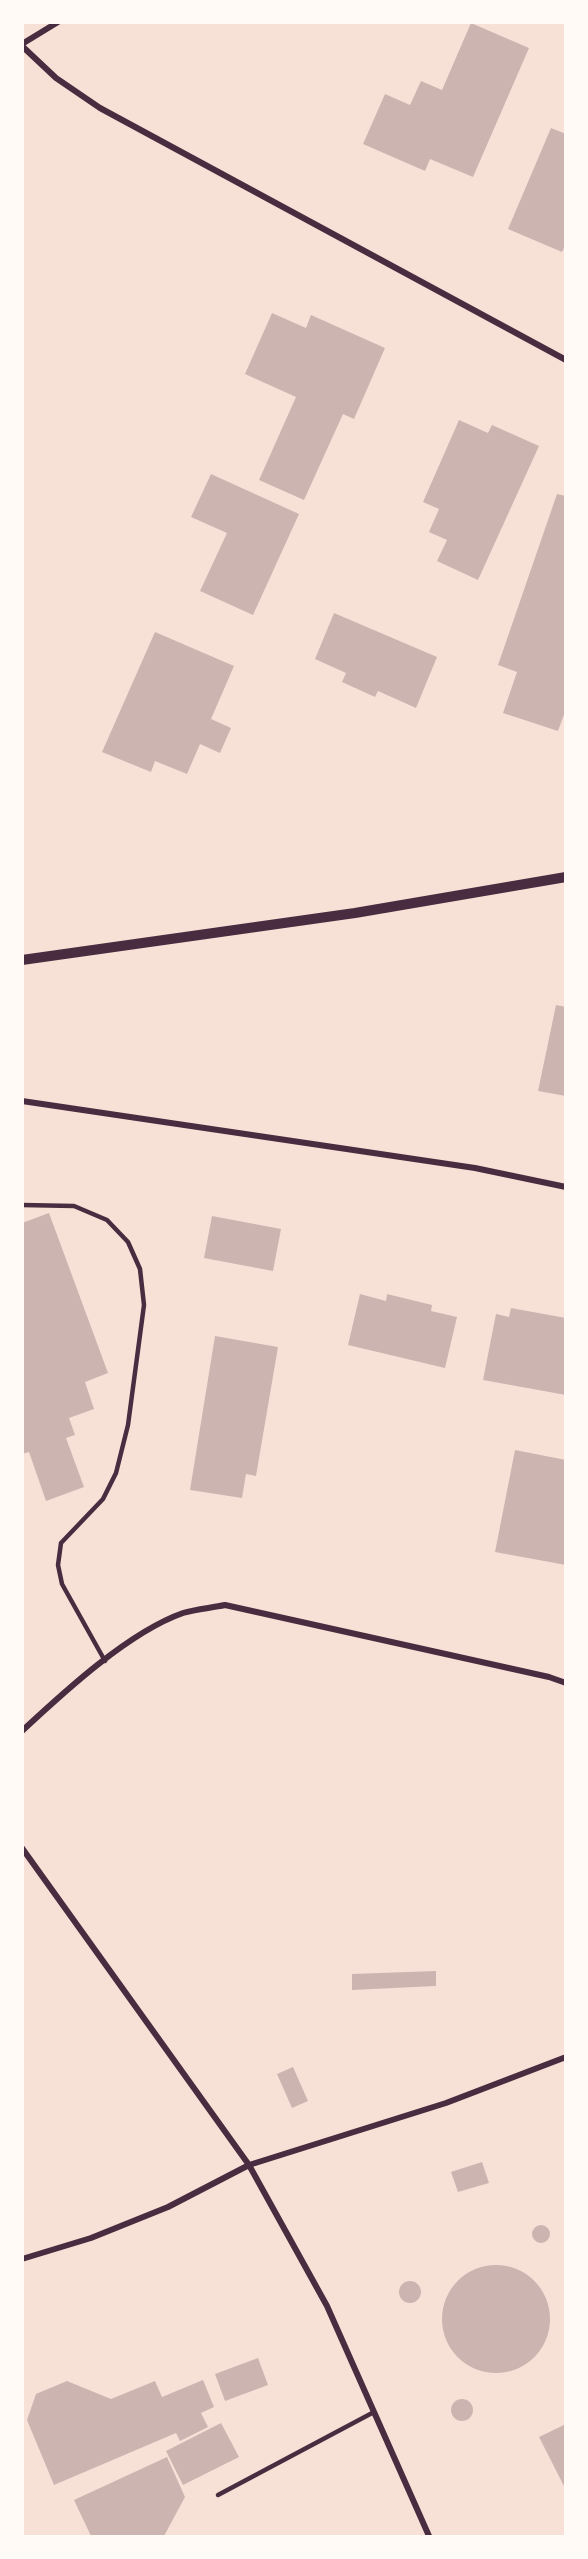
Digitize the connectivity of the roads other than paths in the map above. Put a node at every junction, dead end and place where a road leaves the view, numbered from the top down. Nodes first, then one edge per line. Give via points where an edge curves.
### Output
1 (58, 22) edge
2 (22, 45) edge
3 (566, 360) edge
4 (566, 877) edge
5 (22, 960) edge
6 (22, 1101) edge
7 (566, 1186) edge
8 (22, 1205) edge
9 (105, 1661) junction
10 (566, 1683) edge
11 (22, 1731) edge
12 (22, 1848) edge
13 (566, 2057) edge
14 (249, 2165) junction
15 (22, 2259) edge
16 (374, 2412) junction
17 (218, 2495) dead end
18 (429, 2536) edge

1 - 2 street
2 - 3 street via 56,78 100,108
4 - 5 street via 355,913
6 - 7 street via 475,1167
8 - 9 lane via 74,1206 106,1220 128,1242 140,1269 144,1305 128,1425 116,1473 103,1499 61,1544 58,1565 62,1584
9 - 10 street via 137,1636 184,1613 225,1605
9 - 11 street
12 - 14 street
13 - 14 street via 446,2103
14 - 15 street via 168,2207 91,2238
14 - 16 street via 327,2306
16 - 17 lane
16 - 18 street

